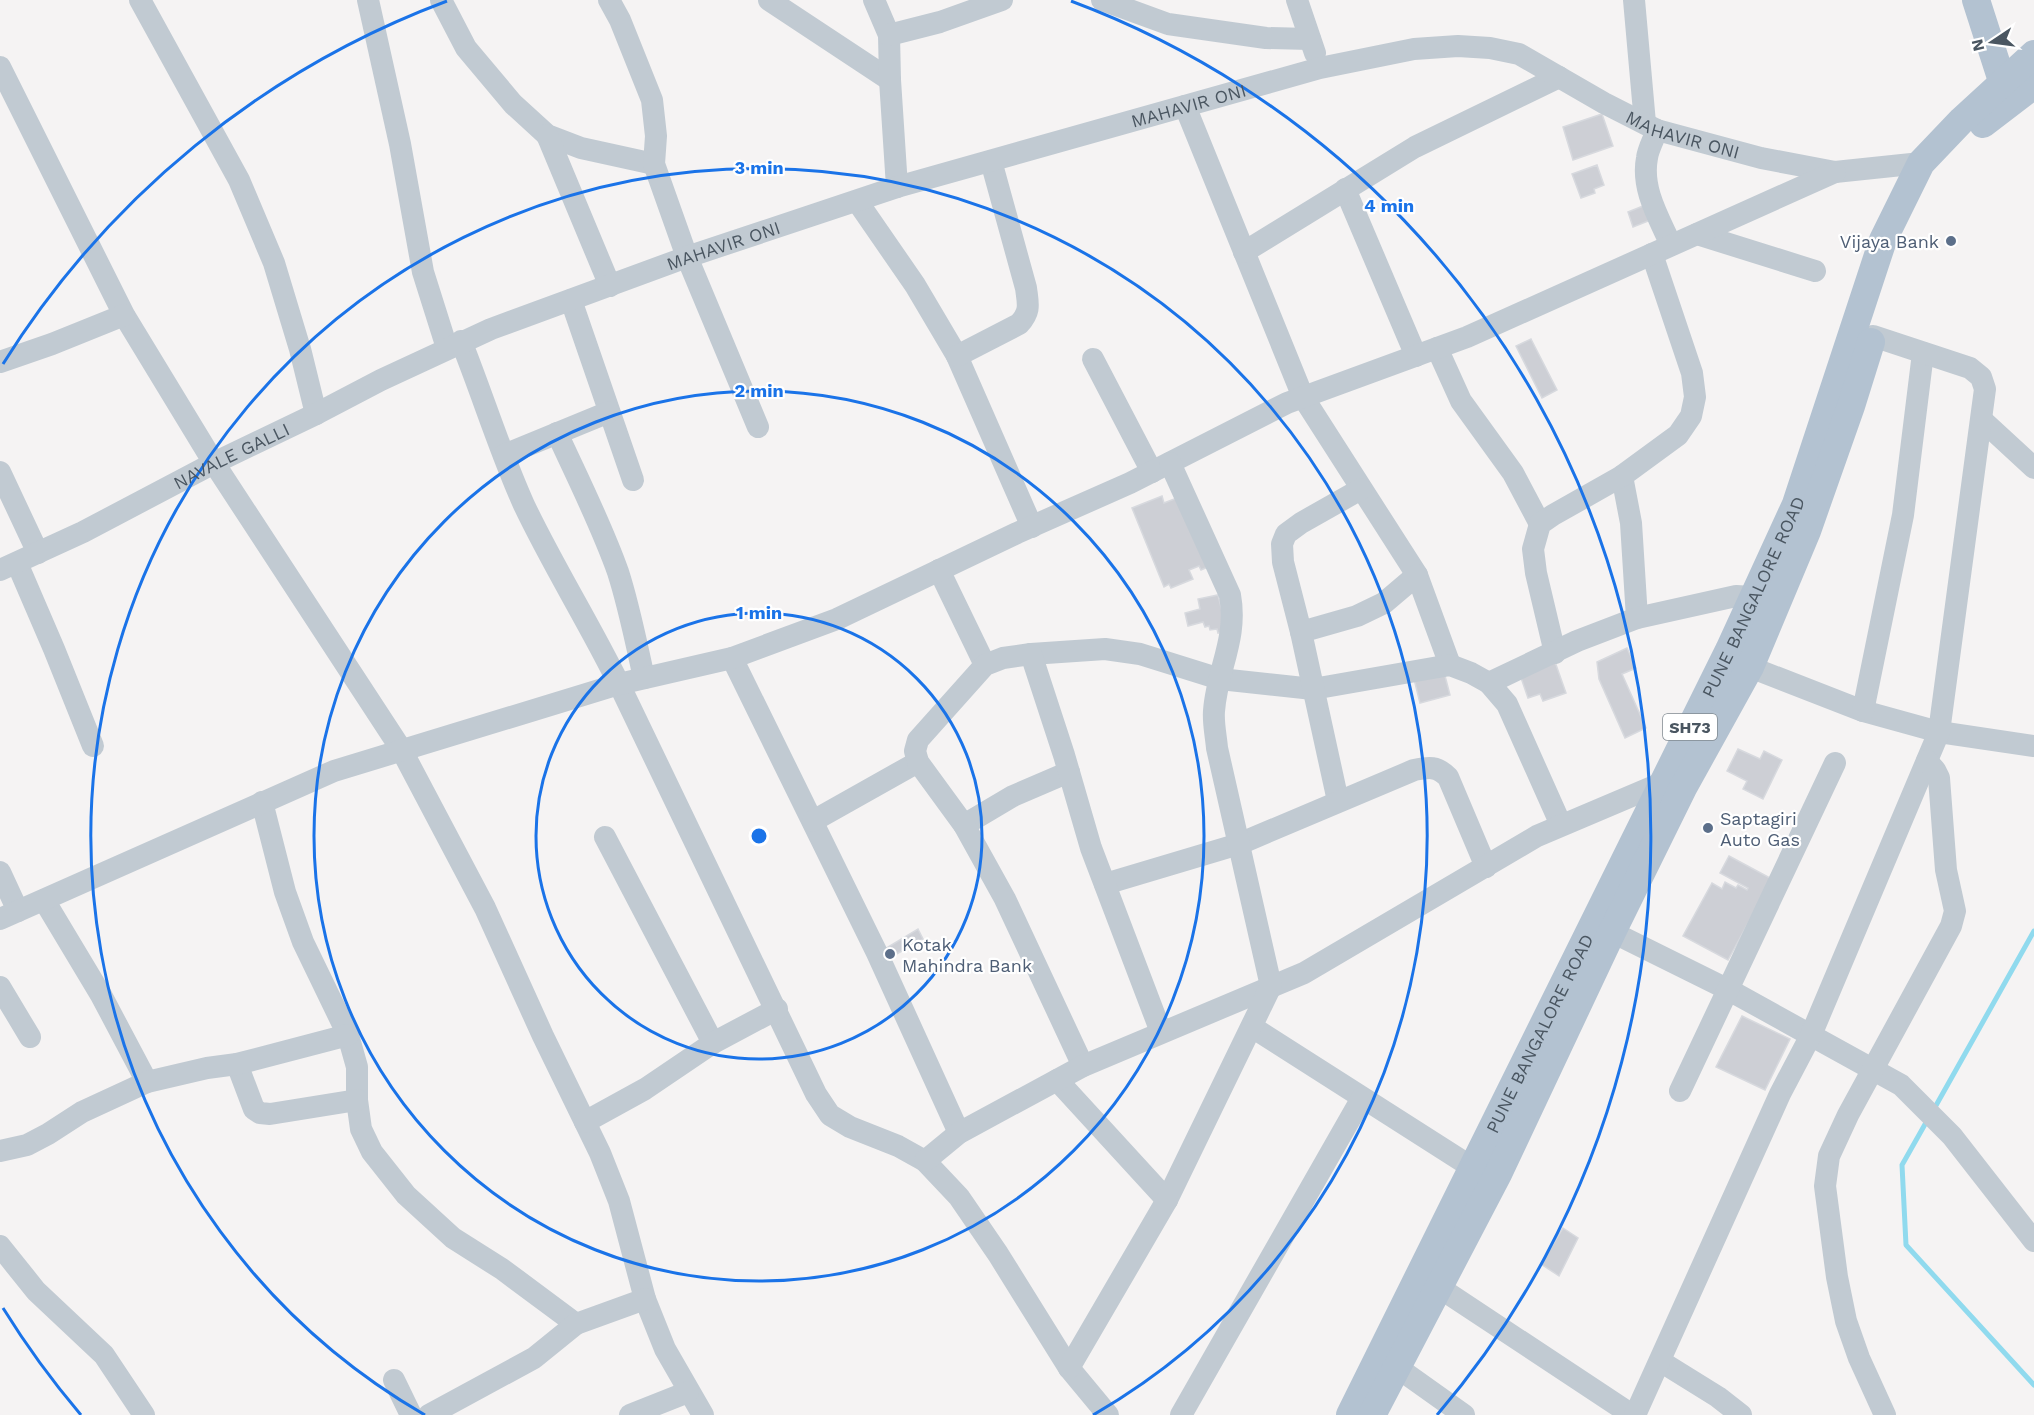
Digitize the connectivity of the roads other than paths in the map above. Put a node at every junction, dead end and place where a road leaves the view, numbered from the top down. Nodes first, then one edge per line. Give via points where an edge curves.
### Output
1 (140, 0) edge
2 (368, 0) edge
3 (441, 0) edge
4 (609, 0) edge
5 (769, 0) edge
6 (874, 0) edge
7 (1002, 0) edge
8 (1102, 0) edge
9 (1297, 0) edge
10 (1634, 0) edge
11 (1976, 0) edge
12 (889, 36) junction
13 (1310, 39) junction
14 (2034, 54) edge
15 (0, 67) edge
16 (1320, 68) junction
17 (1560, 77) junction
18 (890, 80) junction
19 (2003, 84) junction
20 (2034, 85) edge
21 (1185, 106) junction
22 (1651, 127) junction
23 (547, 135) junction
24 (991, 161) junction
25 (1921, 163) junction
26 (654, 164) junction
27 (1835, 172) junction
28 (897, 188) junction
29 (1345, 189) junction
30 (857, 201) junction
31 (1696, 234) junction
32 (1662, 249) junction
33 (1244, 252) junction
34 (687, 257) junction
35 (1815, 271) dead end
36 (610, 286) junction
37 (1879, 288) junction
38 (571, 300) junction
39 (124, 315) junction
40 (1873, 336) junction
41 (454, 345) junction
42 (1426, 352) junction
43 (1923, 353) junction
44 (957, 356) junction
45 (1093, 359) dead end
46 (0, 362) edge
47 (1303, 397) junction
48 (609, 412) junction
49 (316, 414) junction
50 (1982, 420) junction
51 (758, 427) dead end
52 (557, 433) junction
53 (504, 455) junction
54 (214, 463) junction
55 (1161, 468) junction
56 (2034, 468) edge
57 (0, 472) edge
58 (1622, 476) junction
59 (633, 480) dead end
60 (1361, 489) junction
61 (1540, 524) junction
62 (1032, 527) junction
63 (38, 553) junction
64 (8, 566) edge
65 (939, 570) junction
66 (1418, 575) junction
67 (1753, 597) junction
68 (1637, 618) junction
69 (1300, 632) junction
70 (1555, 653) junction
71 (1031, 654) junction
72 (732, 658) junction
73 (985, 665) junction
74 (1450, 665) junction
75 (1750, 667) junction
76 (644, 678) junction
77 (1220, 679) junction
78 (1489, 683) junction
79 (619, 684) junction
80 (1312, 689) junction
81 (1863, 711) junction
82 (1939, 732) junction
83 (93, 746) dead end
84 (2034, 746) edge
85 (401, 749) junction
86 (1927, 761) junction
87 (918, 762) junction
88 (1835, 763) dead end
89 (1069, 772) junction
90 (1662, 783) junction
91 (1338, 801) junction
92 (262, 802) junction
93 (813, 821) junction
94 (964, 825) junction
95 (1561, 825) junction
96 (605, 837) dead end
97 (1239, 844) junction
98 (1486, 867) junction
99 (0, 872) edge
100 (1105, 884) junction
101 (44, 900) junction
102 (9, 915) edge
103 (1612, 932) junction
104 (1271, 986) junction
105 (0, 987) edge
106 (1729, 990) junction
107 (777, 1009) junction
108 (1252, 1028) junction
109 (1161, 1032) junction
110 (348, 1035) junction
111 (1811, 1035) junction
112 (30, 1037) dead end
113 (713, 1043) junction
114 (237, 1064) junction
115 (1083, 1066) junction
116 (1872, 1068) junction
117 (1058, 1080) junction
118 (147, 1082) junction
119 (1680, 1091) dead end
120 (1362, 1098) junction
121 (357, 1100) junction
122 (585, 1122) junction
123 (959, 1133) junction
124 (0, 1151) edge
125 (925, 1161) junction
126 (1473, 1168) junction
127 (1167, 1200) junction
128 (2034, 1241) edge
129 (0, 1245) edge
130 (1440, 1288) junction
131 (645, 1299) junction
132 (576, 1324) junction
133 (1660, 1361) junction
134 (1069, 1368) junction
135 (1398, 1368) junction
136 (394, 1380) dead end
137 (688, 1392) junction
138 (144, 1415) edge
139 (411, 1415) edge
140 (429, 1415) edge
141 (630, 1415) edge
142 (703, 1415) edge
143 (1108, 1415) edge
144 (1181, 1415) edge
145 (1350, 1415) edge
146 (1372, 1415) edge
147 (1464, 1415) edge
148 (1633, 1415) edge
149 (1741, 1415) edge
150 (1885, 1415) edge

1 - 49 street via 238,180 274,263
2 - 41 street via 423,272
3 - 23 street via 466,48 513,104
4 - 26 street via 652,100
5 - 18 street
6 - 12 street
7 - 12 street
8 - 13 street via 1168,24 1266,38
9 - 13 street
10 - 22 street
11 - 19 main road
12 - 18 street
13 - 16 street
14 - 19 main road, PUNE BANGALORE ROAD / SH73
15 - 39 street
16 - 17 street, MAHAVIR ONI via 1414,49 1458,46 1519,54
16 - 21 street, MAHAVIR ONI
17 - 22 street, MAHAVIR ONI
17 - 29 street via 1415,147
18 - 28 street
19 - 25 main road, PUNE BANGALORE ROAD / SH73
20 - 37 main road, PUNE BANGALORE ROAD / SH73 via 1980,126 1944,162 1925,189
21 - 24 street, MAHAVIR ONI
21 - 33 street
22 - 27 street, MAHAVIR ONI via 1761,158
22 - 32 street via 1646,178
23 - 26 street via 581,148
23 - 36 street
24 - 28 street, MAHAVIR ONI
24 - 44 street via 1029,306 1027,316 1019,324
25 - 27 street, MAHAVIR ONI
25 - 37 main road, PUNE BANGALORE ROAD / SH73 via 1883,240
26 - 34 street
27 - 31 street
28 - 30 street, MAHAVIR ONI
29 - 33 street
29 - 42 street
30 - 34 street, MAHAVIR ONI
30 - 44 street via 915,285
31 - 32 street
31 - 35 street
32 - 42 street
32 - 58 street via 1695,397 1691,416 1678,435
33 - 47 street
34 - 36 street, MAHAVIR ONI
34 - 51 street
36 - 38 street, MAHAVIR ONI
37 - 40 main road, PUNE BANGALORE ROAD / SH73
37 - 67 main road, PUNE BANGALORE ROAD / SH73 via 1796,504
38 - 41 street, MAHAVIR ONI
38 - 48 street
39 - 46 street
39 - 54 street
40 - 43 street
40 - 75 main road, PUNE BANGALORE ROAD / SH73 via 1807,531
41 - 49 street, NAVALE GALLI
41 - 53 street
42 - 47 street
42 - 61 street via 1514,474
43 - 50 street via 1970,368 1981,377 1985,389
43 - 81 street via 1903,515
44 - 62 street
45 - 55 street
47 - 55 street
47 - 60 street
48 - 52 street
48 - 59 street
49 - 54 street, NAVALE GALLI
50 - 56 street
50 - 82 street
52 - 53 street
52 - 76 street via 602,528 618,573
53 - 79 street via 547,552
54 - 63 street, NAVALE GALLI
54 - 85 street
55 - 62 street
55 - 77 street via 1230,596 1232,631
57 - 63 street
58 - 61 street
58 - 68 street via 1630,523
60 - 66 street
60 - 69 street via 1286,534 1283,562
61 - 70 street via 1533,549
62 - 65 street
63 - 64 street, NAVALE GALLI
64 - 83 street via 54,649
65 - 72 street via 837,619
65 - 73 street
66 - 69 street via 1384,603 1357,616
66 - 74 street
67 - 68 street via 1736,596
67 - 90 main road, PUNE BANGALORE ROAD / SH73
68 - 70 street
69 - 80 street
70 - 78 street
71 - 73 street
71 - 77 street via 1105,649 1140,654
71 - 89 street
72 - 76 street
72 - 93 street
73 - 87 street via 918,740
74 - 78 street
74 - 80 street
75 - 81 street
75 - 103 main road, PUNE BANGALORE ROAD / SH73 via 1683,788
76 - 79 street
77 - 80 street
77 - 97 street via 1214,711 1217,748
78 - 95 street via 1507,704
79 - 85 street
79 - 107 street
80 - 91 street
81 - 82 street
82 - 84 street
82 - 86 street
85 - 92 street via 334,771
85 - 122 street via 485,908
86 - 111 street
86 - 116 street via 1938,778 1946,870 1955,911 1935,957
87 - 93 street
87 - 94 street
88 - 106 street
89 - 94 street via 1013,796
89 - 100 street
90 - 95 street
90 - 126 main road, PUNE BANGALORE ROAD / SH73
91 - 97 street
91 - 98 street via 1414,770 1431,766 1441,770 1448,777
92 - 101 street
92 - 110 street via 285,892 303,942
93 - 123 street
94 - 115 street via 1005,899
95 - 98 street
96 - 113 street
97 - 100 street
97 - 104 street
98 - 104 street via 1304,973
99 - 102 street
100 - 109 street
101 - 102 street
101 - 118 street
103 - 106 street
103 - 130 main road, PUNE BANGALORE ROAD / SH73
104 - 108 street
104 - 109 street
105 - 112 street
106 - 111 street
106 - 119 street
107 - 113 street
107 - 125 street via 816,1094 830,1115
108 - 120 street
108 - 127 street
109 - 115 street
110 - 114 street
110 - 121 street via 357,1067
111 - 116 street
111 - 133 street via 1780,1094
113 - 122 street via 645,1089
114 - 118 street
114 - 121 street via 254,1109 260,1113
115 - 117 street
116 - 128 street via 1901,1085 1952,1136
116 - 150 street via 1828,1156 1825,1186 1846,1321
117 - 123 street
117 - 127 street
118 - 124 street via 82,1112 27,1145
120 - 126 street
120 - 144 street
121 - 132 street via 361,1129 372,1152 406,1195 453,1238
122 - 131 street via 619,1201
123 - 125 street
125 - 134 street via 959,1197
126 - 145 main road, PUNE BANGALORE ROAD / SH73
127 - 134 street
129 - 138 street via 36,1291 104,1355
130 - 135 main road, PUNE BANGALORE ROAD / SH73
130 - 148 street
131 - 132 street
131 - 137 street
132 - 140 street via 534,1358
133 - 148 street
133 - 149 street
134 - 143 street
135 - 146 main road, PUNE BANGALORE ROAD / SH73
135 - 147 street
136 - 139 street
137 - 141 street
137 - 142 street

